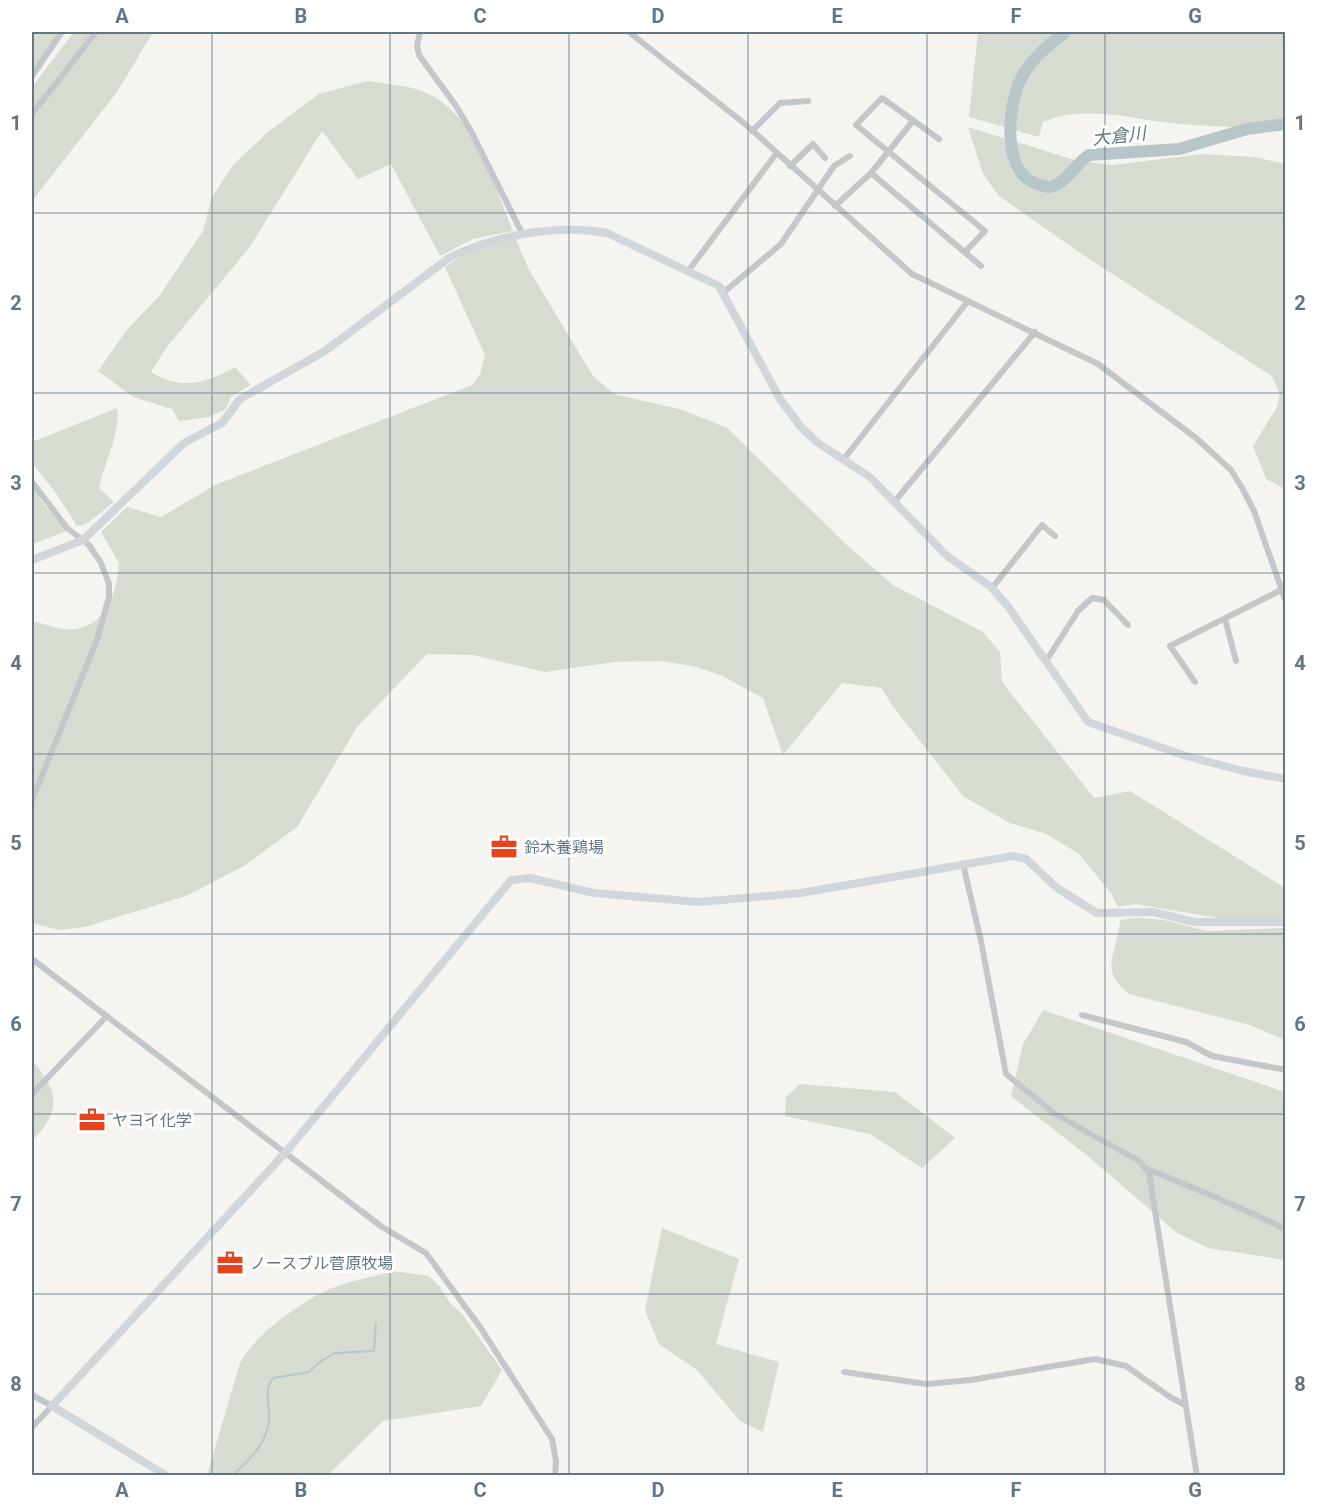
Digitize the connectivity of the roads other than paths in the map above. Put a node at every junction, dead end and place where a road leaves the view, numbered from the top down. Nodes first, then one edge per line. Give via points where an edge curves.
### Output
1 (62, 32) edge
2 (96, 32) edge
3 (420, 32) edge
4 (629, 32) edge
5 (32, 76) edge
6 (808, 100) dead end
7 (32, 114) edge
8 (913, 121) junction
9 (752, 131) junction
10 (939, 139) dead end
11 (888, 152) junction
12 (776, 153) junction
13 (850, 156) dead end
14 (825, 158) dead end
15 (790, 166) junction
16 (871, 173) junction
17 (818, 190) junction
18 (835, 206) junction
19 (522, 233) junction
20 (965, 252) junction
21 (981, 266) dead end
22 (689, 270) junction
23 (724, 292) junction
24 (968, 301) junction
25 (1035, 332) junction
26 (843, 460) junction
27 (32, 482) edge
28 (895, 501) junction
29 (1055, 536) dead end
30 (82, 540) junction
31 (32, 560) edge
32 (992, 588) junction
33 (1281, 590) junction
34 (1286, 602) edge
35 (1225, 619) junction
36 (1128, 625) dead end
37 (1236, 661) dead end
38 (1046, 662) junction
39 (1195, 681) dead end
40 (1286, 779) edge
41 (32, 800) edge
42 (963, 864) junction
43 (1286, 922) edge
44 (32, 959) edge
45 (1082, 1015) dead end
46 (107, 1016) junction
47 (1286, 1070) edge
48 (32, 1094) edge
49 (286, 1152) junction
50 (1147, 1169) junction
51 (1286, 1229) edge
52 (844, 1372) dead end
53 (32, 1395) edge
54 (1185, 1405) junction
55 (52, 1406) junction
56 (32, 1427) edge
57 (167, 1476) edge
58 (555, 1476) edge
59 (1197, 1476) edge

1 - 5 street
2 - 7 street
3 - 19 street via 419,55 466,123
4 - 9 street
6 - 9 street via 780,103
8 - 10 street
8 - 11 street
8 - 11 street via 882,98 856,125
9 - 12 street
11 - 16 street
11 - 20 street via 985,231
12 - 15 street
12 - 22 street
13 - 17 street via 834,165
14 - 15 street via 813,144
15 - 17 street
16 - 18 street
16 - 20 street
17 - 18 street
17 - 23 street via 781,244
18 - 24 street via 912,274
19 - 22 street via 607,233
19 - 30 street via 449,258 325,351 240,399 222,423 178,449
20 - 21 street
22 - 23 street
23 - 26 street via 780,399 818,443
24 - 25 street
24 - 26 street
25 - 28 street
25 - 33 street via 1098,364 1196,438 1231,470 1254,511
26 - 28 street via 870,477
27 - 30 street via 67,528
28 - 32 street via 947,556
29 - 32 street via 1042,525
30 - 31 street
30 - 41 street via 101,563 109,597 87,666
32 - 38 street
33 - 34 street
33 - 35 street
35 - 37 street
35 - 39 street via 1170,646
36 - 38 street via 1104,600 1092,598 1078,611
38 - 40 street via 1080,712 1098,727 1243,771
42 - 43 street via 1020,857 1057,888 1102,914 1153,912 1194,922
42 - 49 street via 790,894 699,902 594,893 530,878 511,880
42 - 50 street via 1006,1074 1055,1114
44 - 46 street
45 - 47 street via 1186,1042 1212,1056
46 - 48 street
46 - 49 street
49 - 55 street
49 - 58 street via 382,1227 426,1253 480,1327 552,1439
50 - 51 street
50 - 54 street
52 - 54 street via 926,1384 1095,1359 1126,1366
53 - 55 street
54 - 59 street
55 - 56 street
55 - 57 street

